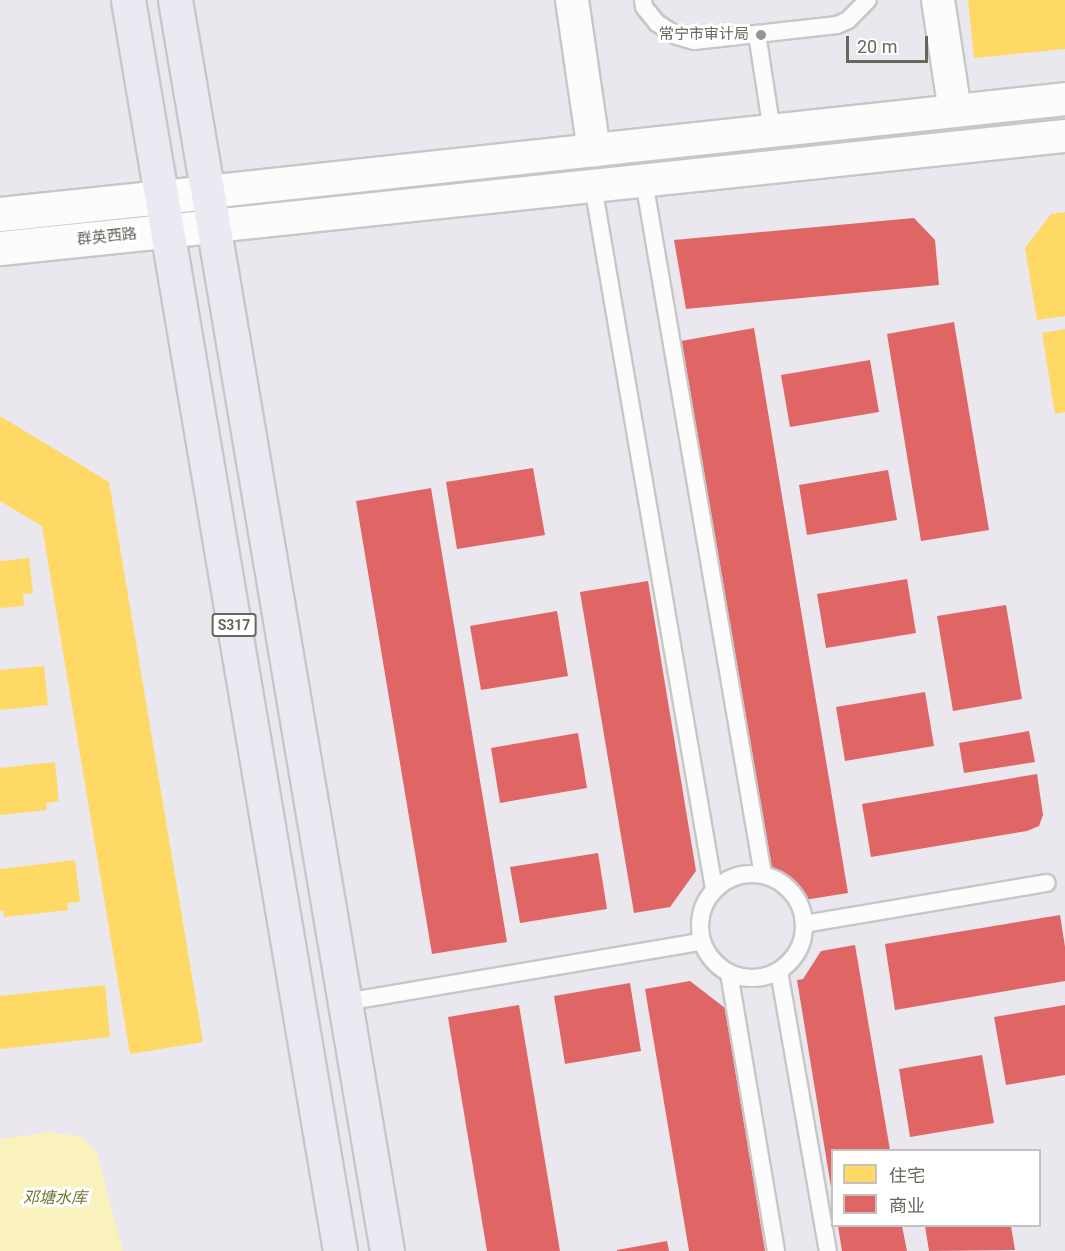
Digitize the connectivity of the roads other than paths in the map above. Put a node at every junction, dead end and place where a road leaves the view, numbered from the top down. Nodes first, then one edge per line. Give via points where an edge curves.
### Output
1 (128, 0) edge
2 (176, 0) edge
3 (572, 0) edge
4 (643, 0) edge
5 (868, 0) edge
6 (938, 0) edge
7 (757, 34) junction
8 (1065, 99) edge
9 (955, 111) junction
10 (772, 131) junction
11 (1065, 136) edge
12 (594, 150) junction
13 (644, 181) junction
14 (593, 186) junction
15 (208, 192) junction
16 (162, 197) junction
17 (0, 214) edge
18 (214, 226) junction
19 (167, 231) junction
20 (0, 248) edge
21 (763, 875) junction
22 (1047, 883) dead end
23 (714, 889) junction
24 (804, 924) junction
25 (701, 942) junction
26 (779, 971) junction
27 (729, 974) junction
28 (345, 1002) junction
29 (340, 1251) edge
30 (387, 1251) edge
31 (776, 1251) edge
32 (828, 1251) edge

1 - 16 main road, S317
2 - 15 main road
3 - 12 street
4 - 7 lane via 657,22 694,42
5 - 7 lane via 848,20 837,25
6 - 9 street
7 - 10 lane
8 - 9 street
9 - 10 street
10 - 12 street
11 - 13 street
12 - 15 street
13 - 14 street
13 - 21 lane
14 - 18 street
14 - 23 lane
15 - 16 main road
15 - 18 main road
16 - 17 main road
16 - 19 main road, S317
18 - 19 main road, 群英西路
18 - 28 main road
19 - 20 main road, 群英西路
19 - 29 main road, S317
21 - 23 lane via 745,874
21 - 24 lane via 788,887
22 - 24 lane
23 - 25 lane via 700,914
24 - 26 lane via 798,951
25 - 27 lane via 707,955
25 - 28 lane
26 - 27 lane via 754,979
26 - 32 lane
27 - 31 lane
28 - 30 main road

